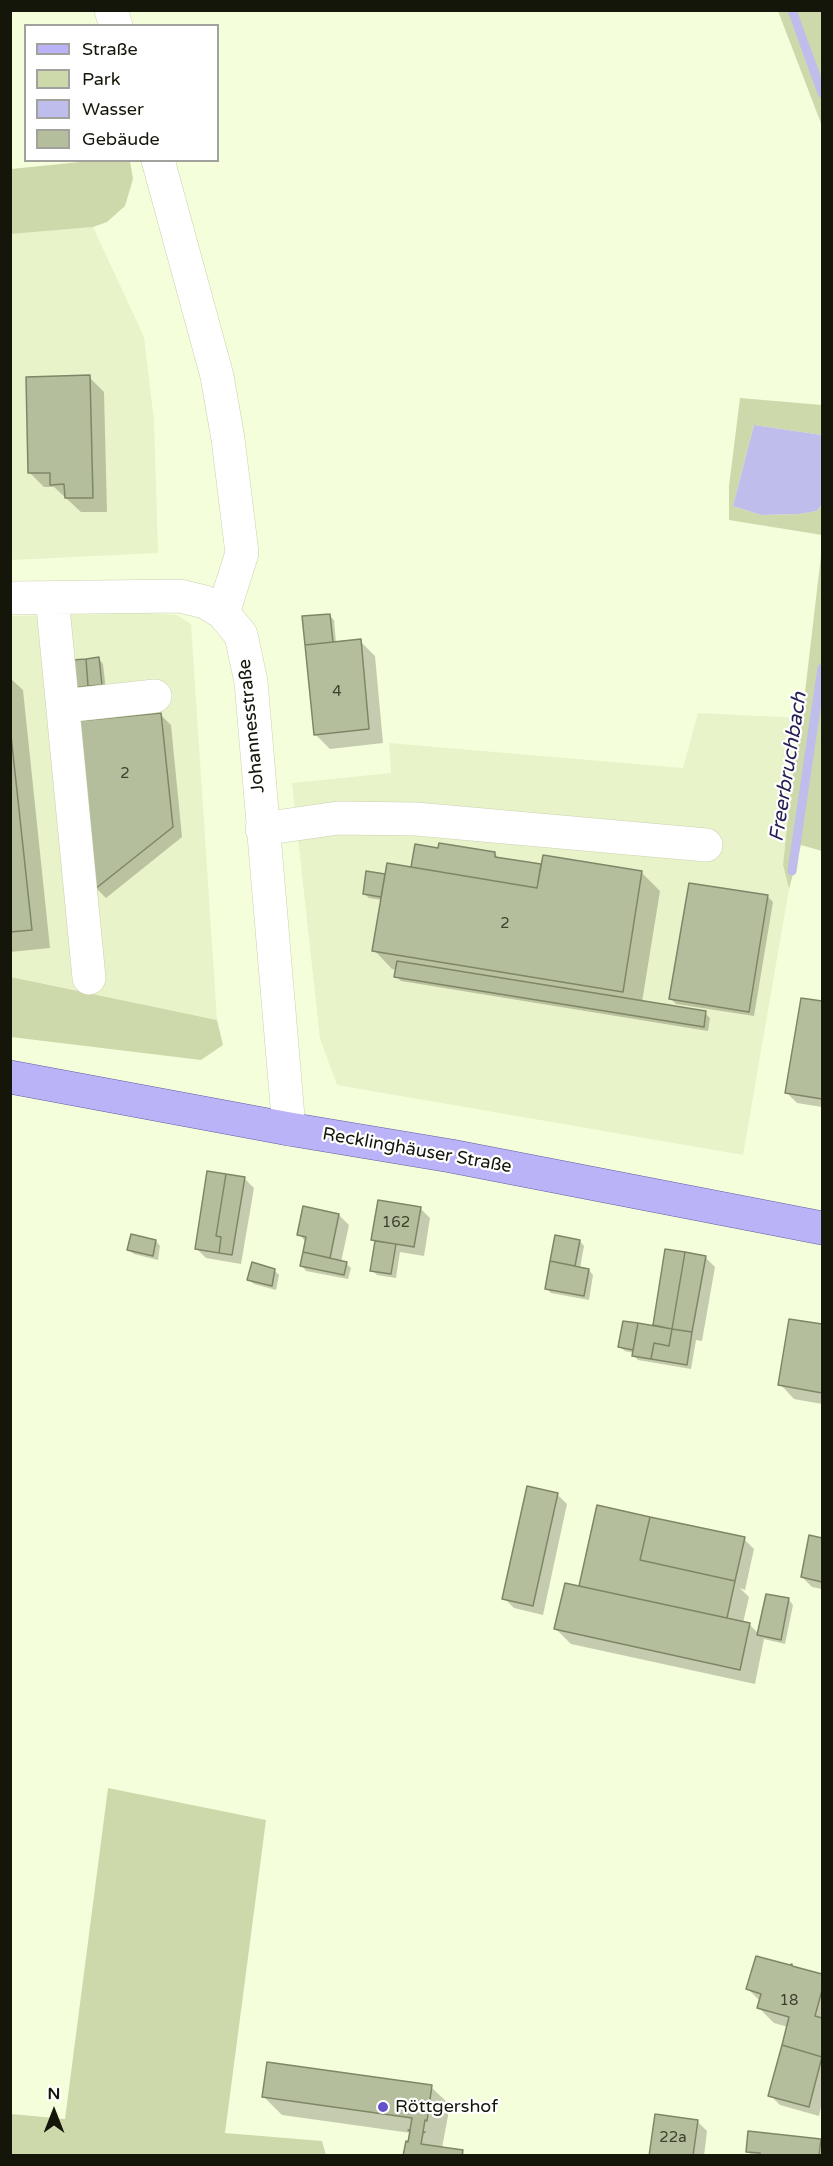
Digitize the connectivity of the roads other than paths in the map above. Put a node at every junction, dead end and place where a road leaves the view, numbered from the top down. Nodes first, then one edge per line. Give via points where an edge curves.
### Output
1 (159, 162) edge
2 (52, 597) junction
3 (10, 598) edge
4 (223, 612) junction
5 (155, 696) dead end
6 (63, 706) junction
7 (262, 829) junction
8 (706, 845) dead end
9 (89, 978) dead end
10 (10, 1077) edge
11 (289, 1130) junction
12 (822, 1228) edge

1 - 4 street via 217,376 228,439 242,553
2 - 3 street
2 - 4 street via 180,596
2 - 6 street
4 - 7 street, Johannesstraße via 241,635 251,682
5 - 6 street
6 - 9 street
7 - 8 street via 338,818 416,819
7 - 11 street, Johannesstraße
10 - 11 main road, Recklinghäuser Straße
11 - 12 main road, Recklinghäuser Straße via 452,1156

